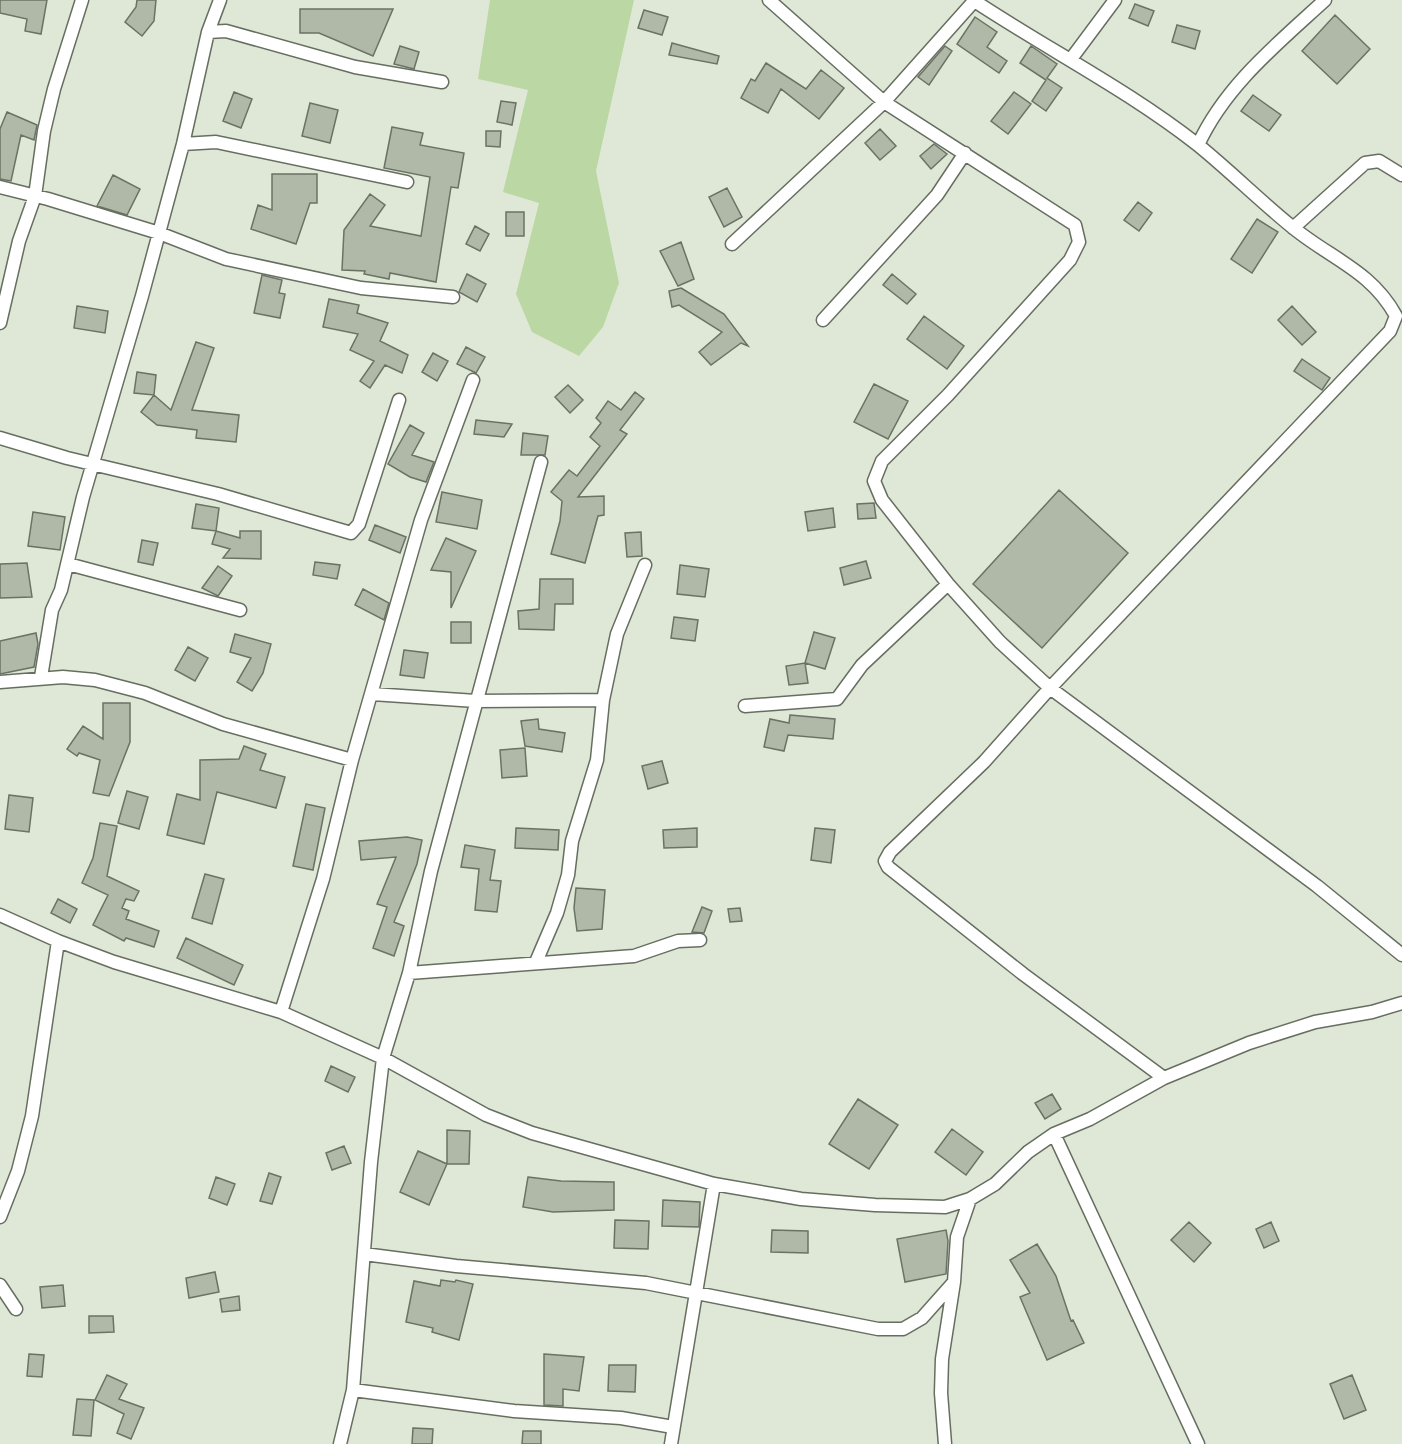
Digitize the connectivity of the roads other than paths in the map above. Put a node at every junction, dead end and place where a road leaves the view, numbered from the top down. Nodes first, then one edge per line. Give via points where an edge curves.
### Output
1 (82, 0) edge
2 (220, 0) edge
3 (769, 0) edge
4 (974, 0) edge
5 (1115, 0) edge
6 (1324, 0) edge
7 (208, 32) junction
8 (1071, 59) junction
9 (442, 82) dead end
10 (884, 102) junction
11 (183, 144) junction
12 (1197, 145) junction
13 (965, 153) junction
14 (1402, 175) edge
15 (407, 182) dead end
16 (0, 188) edge
17 (35, 196) junction
18 (1293, 228) junction
19 (159, 233) junction
20 (732, 244) dead end
21 (453, 297) dead end
22 (822, 320) dead end
23 (0, 323) edge
24 (473, 380) dead end
25 (399, 400) dead end
26 (0, 438) edge
27 (541, 462) dead end
28 (92, 464) junction
29 (68, 564) junction
30 (645, 565) dead end
31 (948, 584) junction
32 (240, 610) dead end
33 (41, 678) junction
34 (0, 682) edge
35 (1050, 688) junction
36 (372, 694) junction
37 (603, 700) junction
38 (476, 701) junction
39 (746, 706) dead end
40 (352, 760) junction
41 (0, 915) edge
42 (700, 940) dead end
43 (58, 941) junction
44 (1402, 955) edge
45 (536, 962) junction
46 (409, 973) junction
47 (1402, 1003) edge
48 (281, 1012) junction
49 (383, 1058) junction
50 (1164, 1078) junction
51 (1054, 1134) junction
52 (714, 1184) junction
53 (970, 1199) junction
54 (0, 1217) edge
55 (364, 1254) junction
56 (954, 1282) junction
57 (0, 1285) edge
58 (694, 1292) junction
59 (16, 1308) dead end
60 (353, 1390) junction
61 (673, 1427) junction
62 (340, 1444) edge
63 (671, 1444) edge
64 (945, 1444) edge
65 (1198, 1444) edge

1 - 17 street via 44,131
2 - 7 street
3 - 10 street
4 - 8 street
4 - 10 street
5 - 8 street
6 - 12 street via 1251,68 1209,120
7 - 9 street via 226,31 355,67
7 - 11 street
8 - 12 street
10 - 13 street
10 - 20 street
11 - 15 street via 216,142
11 - 19 street
12 - 18 street
13 - 22 street via 937,195
13 - 31 street via 1075,225 1079,242 1070,260 882,461 874,481 882,500
14 - 18 street via 1379,161 1365,163
16 - 17 street
17 - 19 street
17 - 23 street via 19,241
18 - 35 street via 1351,266 1385,296 1396,316 1390,331
19 - 21 street via 226,259 294,274 361,288
19 - 28 street
24 - 36 street via 421,520
25 - 28 street via 359,524 351,533 218,494
26 - 28 street
27 - 38 street
28 - 29 street
29 - 32 street
29 - 33 street via 52,610
30 - 37 street via 617,634
31 - 35 street via 1000,642
31 - 39 street via 862,665 837,699
33 - 34 street
33 - 40 street via 95,680 145,693 223,724
35 - 44 street via 1317,886
35 - 50 street via 984,762 885,861 1023,974
36 - 38 street
36 - 40 street
37 - 38 street
37 - 45 street via 597,760 572,841 568,874 557,914
38 - 46 street via 431,871
40 - 48 street via 323,879
41 - 43 street
42 - 45 street via 678,941 634,956
43 - 48 street via 114,962
43 - 54 street via 32,1116 18,1171
45 - 46 street
46 - 49 street
47 - 50 street via 1315,1022 1249,1043
48 - 49 street
49 - 52 street via 486,1115 532,1133
49 - 55 street
50 - 51 street
51 - 53 street via 1028,1152 995,1184
51 - 65 street
52 - 53 street via 801,1199 874,1205 945,1207
52 - 58 street
53 - 56 street via 957,1237
55 - 58 street via 646,1283
55 - 60 street
56 - 58 street via 922,1318 903,1329 878,1329
56 - 64 street via 942,1359
57 - 59 street
58 - 61 street
60 - 61 street
60 - 62 street
61 - 63 street

